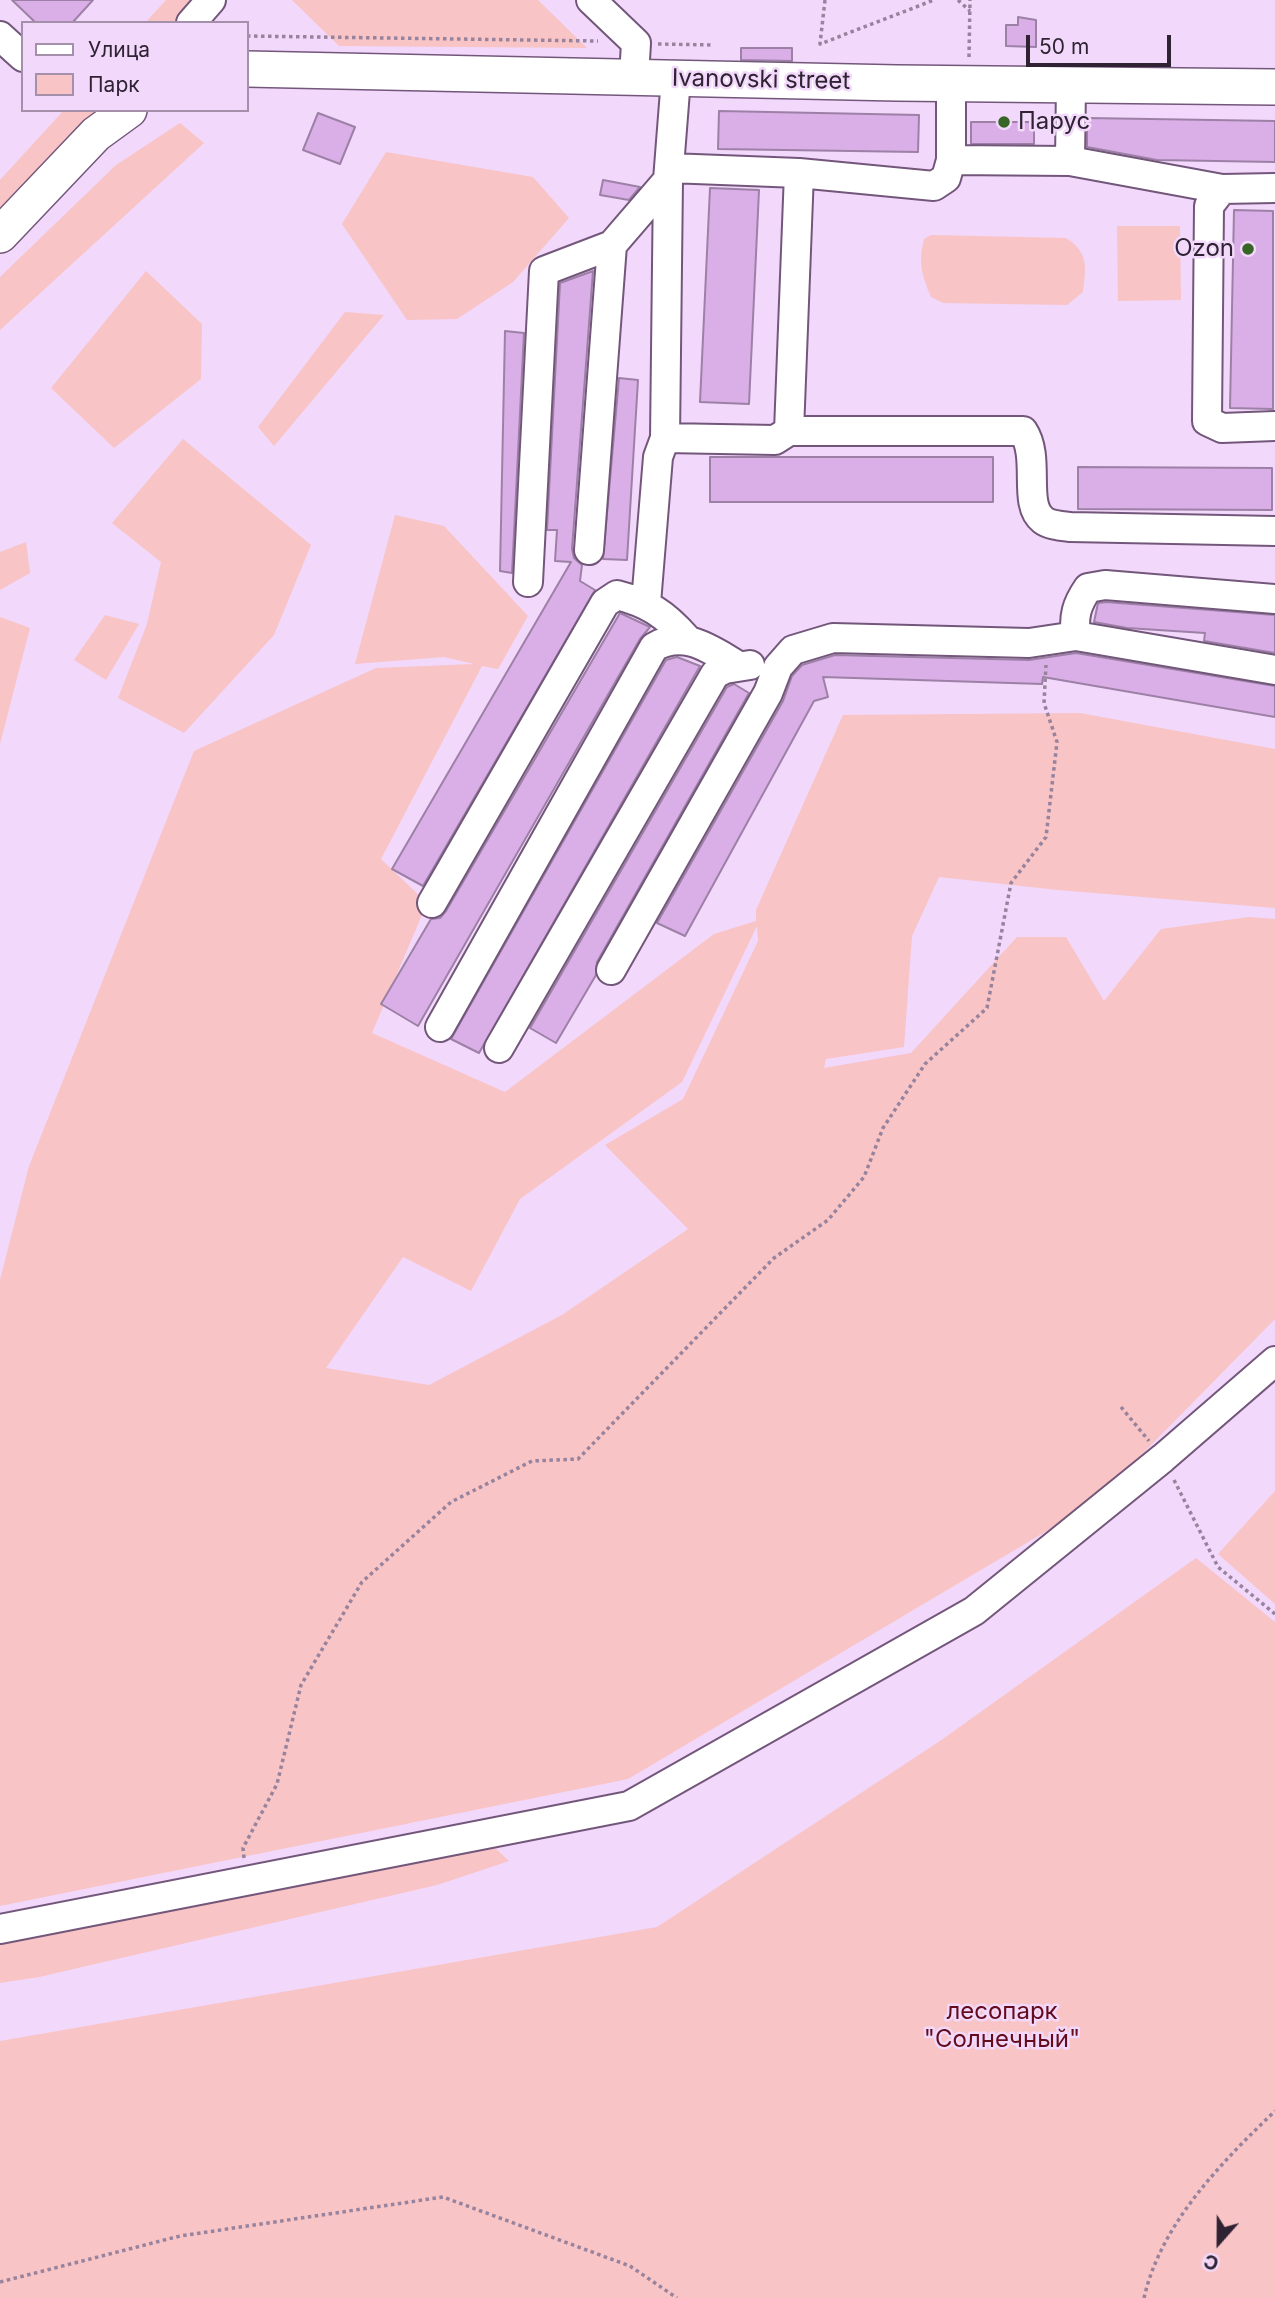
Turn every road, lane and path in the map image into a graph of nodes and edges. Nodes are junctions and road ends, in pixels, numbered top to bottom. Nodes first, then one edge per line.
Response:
1 (211, 0) edge
2 (591, 0) edge
3 (825, 0) edge
4 (934, 0) edge
5 (958, 0) edge
6 (970, 0) edge
7 (970, 11) junction
8 (193, 21) edge
9 (0, 36) edge
10 (248, 36) edge
11 (714, 45) dead end
12 (21, 55) edge
13 (635, 60) junction
14 (248, 69) edge
15 (676, 78) junction
16 (960, 84) junction
17 (1071, 84) junction
18 (1275, 87) edge
19 (126, 112) edge
20 (951, 160) junction
21 (1070, 161) junction
22 (799, 173) junction
23 (669, 174) junction
24 (1275, 188) edge
25 (1222, 189) junction
26 (0, 235) edge
27 (612, 245) junction
28 (1275, 426) edge
29 (789, 431) junction
30 (665, 438) junction
31 (1275, 531) edge
32 (589, 550) dead end
33 (528, 582) dead end
34 (1275, 599) edge
35 (646, 603) junction
36 (1076, 636) junction
37 (686, 638) junction
38 (1046, 655) dead end
39 (739, 666) junction
40 (778, 667) junction
41 (1275, 670) edge
42 (432, 903) dead end
43 (611, 970) dead end
44 (440, 1027) dead end
45 (499, 1048) dead end
46 (1275, 1361) edge
47 (1121, 1407) dead end
48 (1163, 1458) junction
49 (1275, 1614) edge
50 (246, 1881) junction
51 (0, 1928) edge
52 (1275, 2111) edge
53 (0, 2282) edge
54 (677, 2298) edge
55 (1144, 2298) edge

1 - 8 street
2 - 13 street
3 - 4 path
5 - 7 path
6 - 7 path
7 - 16 path
9 - 12 street
10 - 13 path
11 - 13 path
13 - 14 main road, Ivanovski street
13 - 15 main road, Ivanovski street
15 - 16 main road, Ivanovski street
15 - 23 street
16 - 17 main road, Ivanovski street
16 - 20 street
17 - 18 main road, Ivanovski street
17 - 21 street
19 - 26 main road
20 - 21 street
20 - 22 street
21 - 25 street
22 - 23 street
22 - 29 street
23 - 27 street
23 - 30 street
24 - 25 street
25 - 28 street
27 - 32 street
27 - 33 street
29 - 30 street
29 - 31 street
30 - 35 street
34 - 36 street
35 - 37 street
35 - 42 street
36 - 40 street
36 - 41 street
37 - 39 street
37 - 44 street
38 - 50 path
39 - 40 street
39 - 45 street
40 - 43 street
46 - 48 street
47 - 48 path
48 - 49 path
48 - 50 street
50 - 51 street
52 - 55 path
53 - 54 path

